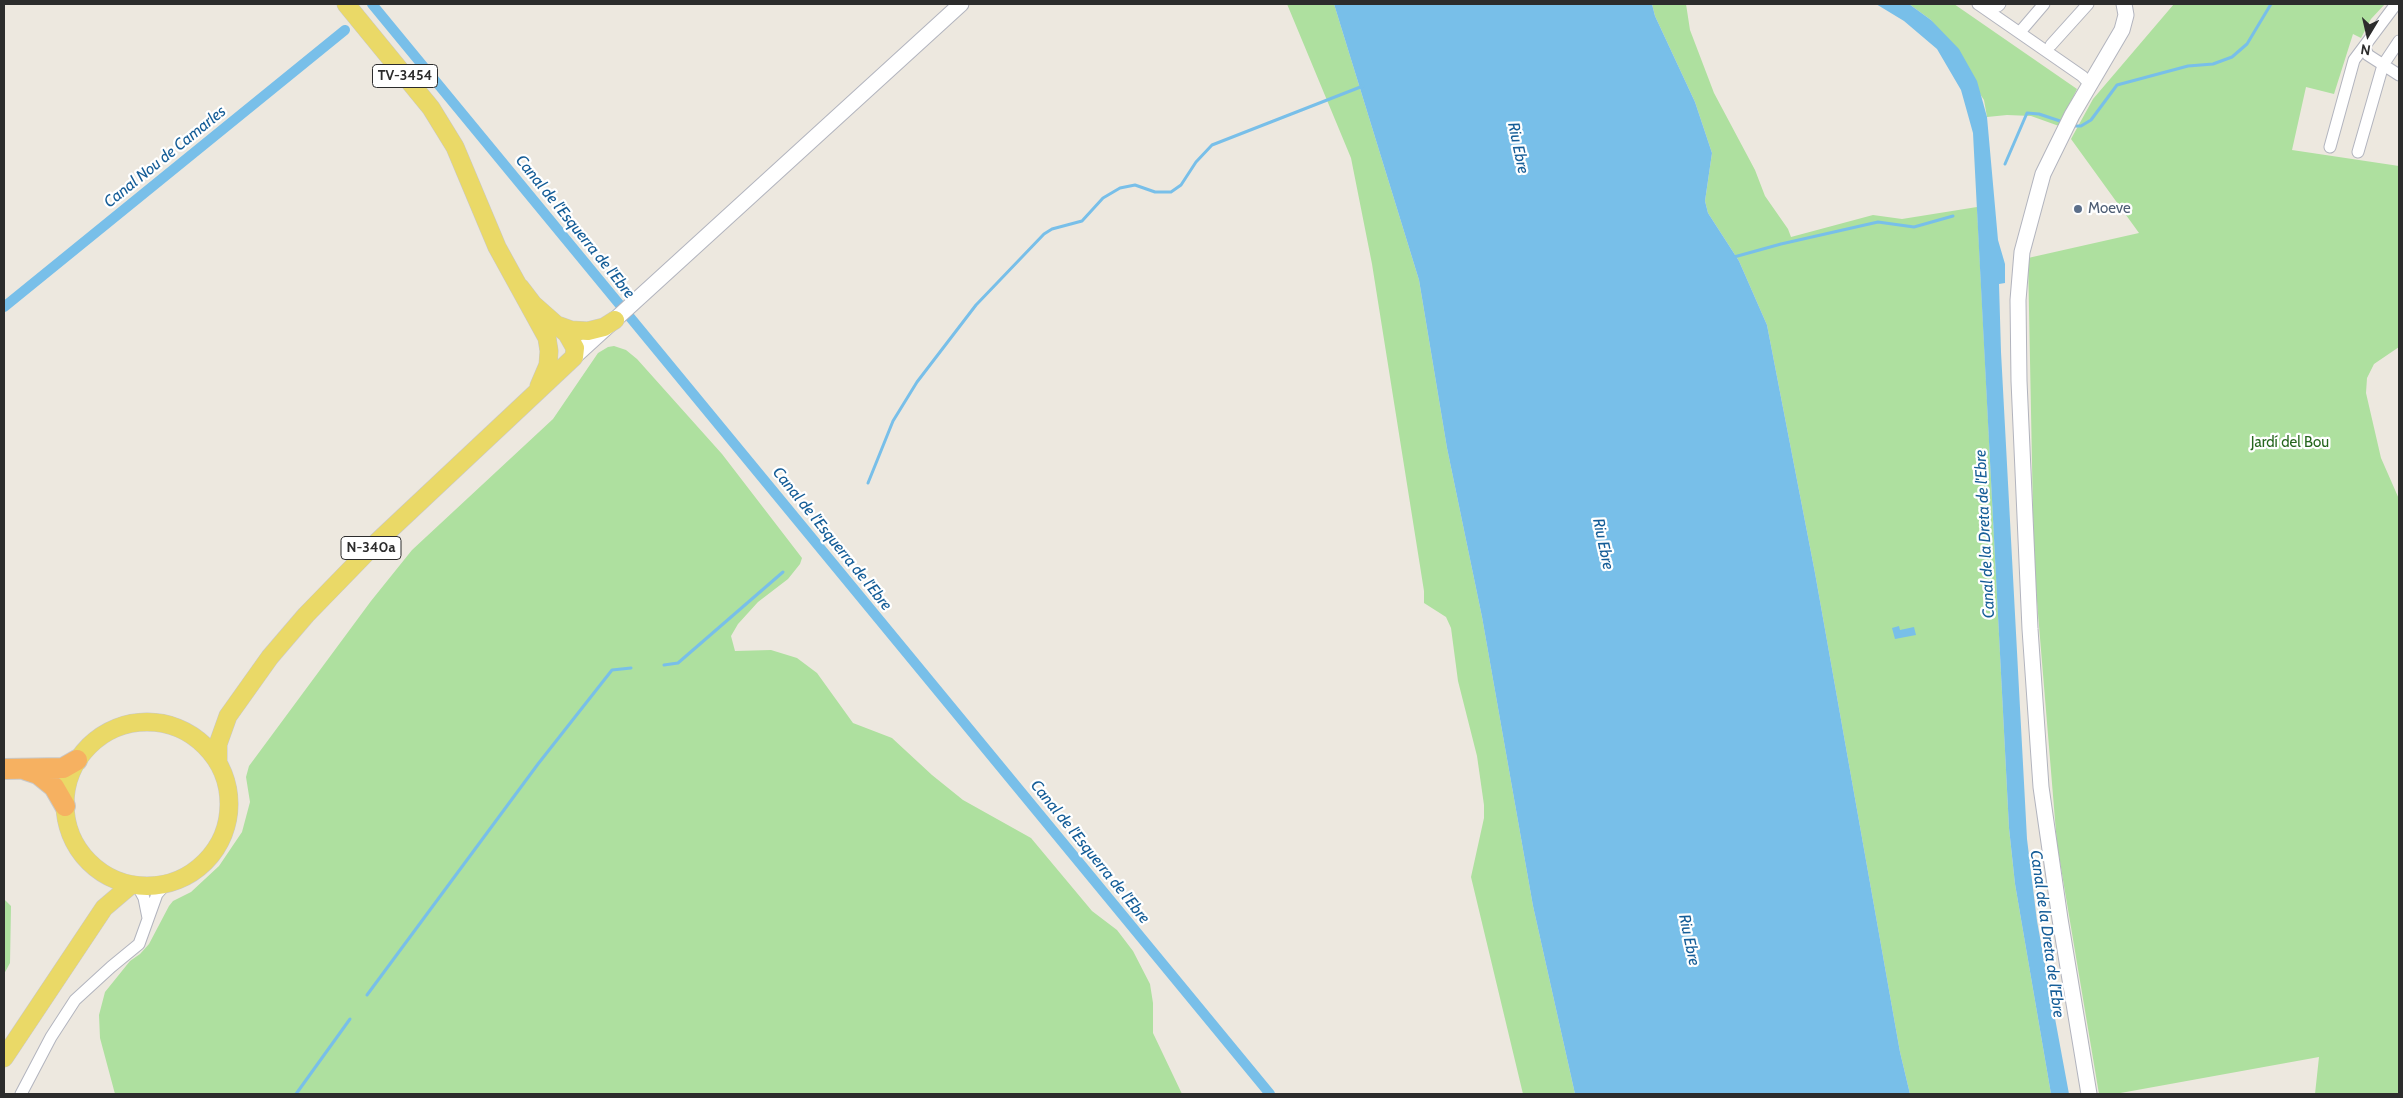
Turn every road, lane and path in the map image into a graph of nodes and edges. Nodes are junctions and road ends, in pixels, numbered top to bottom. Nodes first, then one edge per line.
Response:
1 (346, 4) edge
2 (961, 4) edge
3 (1978, 4) edge
4 (1994, 4) edge
5 (2000, 4) edge
6 (2044, 4) edge
7 (2088, 4) edge
8 (2124, 4) edge
9 (2395, 9) edge
10 (2020, 32) junction
11 (2399, 41) edge
12 (2051, 45) dead end
13 (2364, 46) junction
14 (2383, 65) junction
15 (2399, 75) edge
16 (2090, 84) junction
17 (2330, 147) dead end
18 (2358, 152) dead end
19 (617, 319) junction
20 (559, 337) junction
21 (573, 358) junction
22 (532, 397) junction
23 (228, 716) junction
24 (192, 736) junction
25 (77, 760) junction
26 (218, 762) junction
27 (11, 768) edge
28 (64, 806) junction
29 (98, 870) junction
30 (166, 884) junction
31 (134, 885) junction
32 (104, 908) junction
33 (148, 920) junction
34 (4, 1058) edge
35 (21, 1094) edge
36 (2089, 1094) edge

1 - 20 main road, TV-3454
2 - 19 street, N-340a
3 - 10 street
4 - 5 street
6 - 10 street
7 - 12 street
8 - 16 street
9 - 13 street
10 - 16 street
11 - 14 street
13 - 14 street
13 - 17 street
14 - 15 street
14 - 18 street
16 - 36 street
19 - 20 main road
19 - 21 street, N-340a
20 - 21 main road
20 - 22 main road
21 - 22 main road, N-340a
22 - 23 main road, N-340a
23 - 24 main road, N-340a
23 - 26 main road, N-340a
24 - 25 main road
24 - 26 main road
25 - 27 highway
25 - 28 main road
26 - 30 main road
27 - 28 highway
28 - 29 main road
29 - 31 main road
29 - 32 main road
30 - 31 main road
30 - 33 street
31 - 32 main road
31 - 33 street
32 - 34 main road
33 - 35 street

